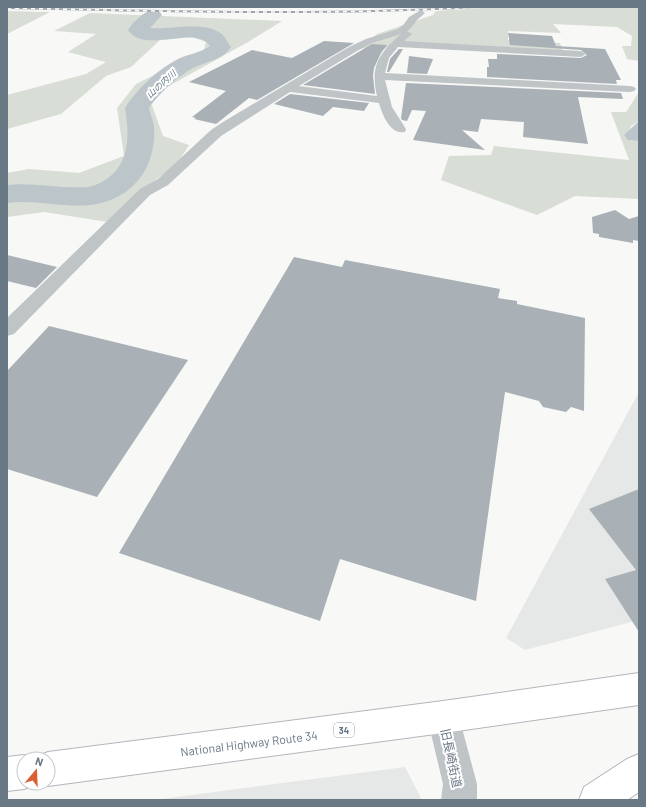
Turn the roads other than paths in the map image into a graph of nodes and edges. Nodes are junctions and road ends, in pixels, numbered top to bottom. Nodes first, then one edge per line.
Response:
1 (421, 13) dead end
2 (408, 26) junction
3 (396, 44) junction
4 (581, 54) dead end
5 (379, 76) junction
6 (564, 85) junction
7 (286, 88) junction
8 (630, 89) dead end
9 (384, 100) junction
10 (567, 101) dead end
11 (400, 129) dead end
12 (14, 314) edge
13 (7, 329) edge
14 (639, 689) edge
15 (443, 717) junction
16 (56, 768) edge
17 (639, 771) edge
18 (459, 800) edge
19 (597, 800) edge

1 - 2 street
2 - 3 street
2 - 7 street
3 - 4 street
3 - 5 street
5 - 6 street
5 - 9 street
6 - 8 street
6 - 10 street
7 - 9 street
7 - 12 street
9 - 11 street
12 - 13 street
14 - 15 highway, National Highway Route 34 / 34
15 - 16 highway, National Highway Route 34 / 34
15 - 18 street, 旧長崎街道
17 - 19 highway

